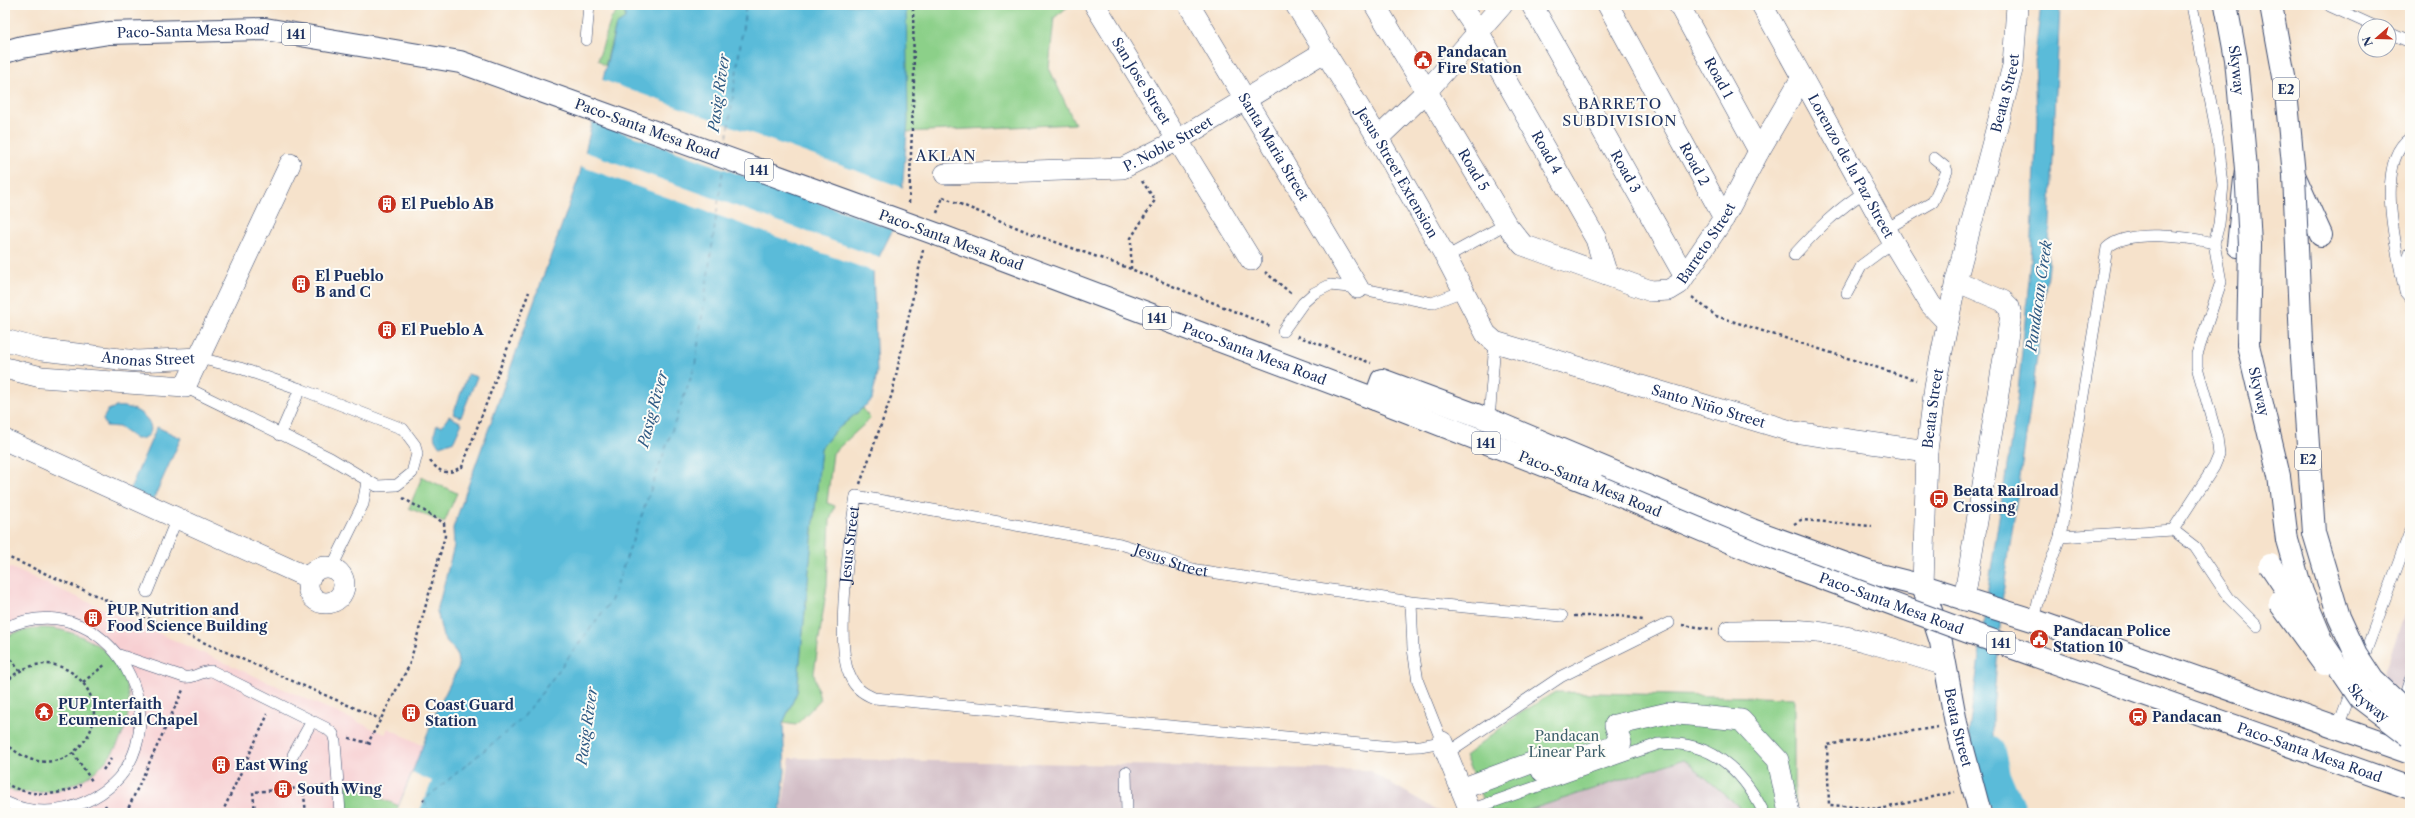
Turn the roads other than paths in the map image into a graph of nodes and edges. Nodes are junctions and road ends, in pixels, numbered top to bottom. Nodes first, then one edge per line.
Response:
1 (589, 5) edge
2 (1095, 5) edge
3 (1189, 5) edge
4 (1296, 5) edge
5 (1375, 5) edge
6 (1460, 5) edge
7 (1502, 5) edge
8 (1532, 5) edge
9 (1608, 5) edge
10 (1679, 5) edge
11 (1762, 5) edge
12 (2017, 5) edge
13 (2192, 5) edge
14 (2226, 5) edge
15 (2271, 5) edge
16 (2330, 6) dead end
17 (2357, 18) edge
18 (1479, 33) junction
19 (2397, 36) edge
20 (586, 40) dead end
21 (2410, 42) edge
22 (5, 52) edge
23 (1324, 52) junction
24 (1801, 79) junction
25 (1426, 92) junction
26 (1246, 100) junction
27 (1378, 138) junction
28 (2410, 138) edge
29 (1178, 140) junction
30 (1759, 151) junction
31 (1934, 158) dead end
32 (290, 164) dead end
33 (2246, 169) junction
34 (945, 174) road end
35 (2294, 174) junction
36 (1865, 192) junction
37 (1724, 218) junction
38 (1506, 224) junction
39 (2321, 235) dead end
40 (1889, 236) junction
41 (2214, 243) junction
42 (1523, 246) joint
43 (2238, 246) dead end
44 (2410, 253) edge
45 (1794, 255) dead end
46 (1446, 257) junction
47 (1251, 260) road end
48 (2401, 274) junction
49 (1607, 275) junction
50 (1682, 279) junction
51 (1956, 281) junction
52 (1358, 288) junction
53 (1463, 291) junction
54 (1847, 293) dead end
55 (2410, 298) edge
56 (1947, 322) junction
57 (1283, 331) dead end
58 (5, 340) edge
59 (1495, 342) junction
60 (199, 358) junction
61 (5, 368) edge
62 (185, 387) junction
63 (300, 389) junction
64 (1378, 389) junction
65 (1490, 407) dead end
66 (280, 435) junction
67 (5, 440) edge
68 (1927, 451) junction
69 (367, 482) junction
70 (177, 518) junction
71 (2173, 530) junction
72 (2410, 532) edge
73 (2060, 537) junction
74 (332, 567) junction
75 (309, 578) junction
76 (1923, 586) junction
77 (147, 592) dead end
78 (1964, 600) junction
79 (1411, 602) junction
80 (1562, 616) road end
81 (2034, 621) junction
82 (1669, 623) road end
83 (2257, 626) dead end
84 (5, 628) edge
85 (1730, 631) road end
86 (119, 655) junction
87 (1945, 665) junction
88 (2410, 680) edge
89 (2360, 698) junction
90 (2410, 715) edge
91 (312, 721) junction
92 (2410, 723) edge
93 (2338, 727) junction
94 (2410, 736) edge
95 (2385, 743) junction
96 (1444, 747) junction
97 (2410, 752) edge
98 (293, 755) dead end
99 (1126, 772) dead end
100 (2410, 788) edge
101 (1461, 789) junction
102 (5, 802) edge
103 (1470, 811) edge
104 (340, 813) edge
105 (1127, 813) edge
106 (1764, 813) edge
107 (1790, 813) edge
108 (1980, 813) edge

1 - 20 lane
2 - 29 street, San Jose Street
3 - 26 street, Santa Maria Street
4 - 23 street, Jesus Street Extension
5 - 25 street
6 - 18 street
7 - 18 street
8 - 50 street, Road 3
9 - 37 street, Road 2
10 - 30 street, Road 1
11 - 24 street, Lorenzo de la Paz Street
12 - 51 street, Beata Street
13 - 41 lane
14 - 33 main road, Skyway / E2
15 - 35 main road, Skyway / E2
16 - 17 lane
18 - 25 street
18 - 49 street, Road 4
19 - 21 lane
22 - 64 main road, Paco-Santa Mesa Road / 141, bridge
23 - 26 street, P. Noble Street
23 - 27 street, Jesus Street Extension
24 - 30 street, Barreto Street
24 - 36 street, Lorenzo de la Paz Street
25 - 27 street
25 - 38 street, Road 5
26 - 29 street, P. Noble Street
26 - 52 street, Santa Maria Street
27 - 46 street, Jesus Street Extension
28 - 48 lane
29 - 34 street, P. Noble Street
29 - 47 street, San Jose Street
30 - 37 street, Barreto Street
31 - 40 lane
32 - 60 street
33 - 43 main road, bridge
33 - 89 main road, Skyway / E2, bridge
35 - 39 main road
35 - 90 main road, Skyway / E2, bridge
36 - 40 street, Lorenzo de la Paz Street
36 - 45 lane
37 - 50 street, Barreto Street
38 - 42 street, Road 5
38 - 46 lane
40 - 54 lane
40 - 56 street, Lorenzo de la Paz Street
41 - 71 lane
41 - 73 lane
42 - 49 street, Barreto Street
44 - 48 lane
46 - 53 street, Jesus Street Extension
48 - 55 lane
49 - 50 street, Barreto Street
51 - 56 street, Beata Street
51 - 78 street
52 - 53 lane
52 - 57 lane
53 - 59 street, Jesus Street Extension
56 - 68 street, Beata Street
58 - 60 street, Anonas Street
59 - 65 lane
59 - 68 street, Santo Niño Street
60 - 62 street, Anonas Street
60 - 63 lane
61 - 62 street, Anonas Street
62 - 66 lane
63 - 66 lane
63 - 69 lane
64 - 76 main road, Paco-Santa Mesa Road / 141
64 - 100 main road, Paco-Santa Mesa Road / 141, bridge
66 - 69 lane
67 - 70 street
68 - 76 street, Beata Street
69 - 74 lane
70 - 75 street
70 - 77 lane
71 - 73 lane
71 - 83 lane
72 - 93 lane
73 - 81 lane
74 - 75 street
74 - 75 street
76 - 78 main road, Paco-Santa Mesa Road / 141
76 - 87 main road, Beata Street
78 - 81 main road, Paco-Santa Mesa Road / 141
79 - 80 lane, Jesus Street
79 - 96 lane
79 - 96 lane, Jesus Street
81 - 93 main road, Paco-Santa Mesa Road / 141
82 - 96 lane
84 - 86 lane
85 - 87 street
86 - 91 lane
86 - 102 lane
87 - 108 main road, Beata Street
88 - 95 lane
89 - 92 main road, bridge
89 - 94 main road, Skyway / E2, bridge
91 - 98 lane
91 - 104 lane
93 - 95 main road, Paco-Santa Mesa Road / 141
95 - 97 main road, Paco-Santa Mesa Road / 141
96 - 101 street
99 - 105 lane
101 - 103 street
101 - 107 street
103 - 106 lane

